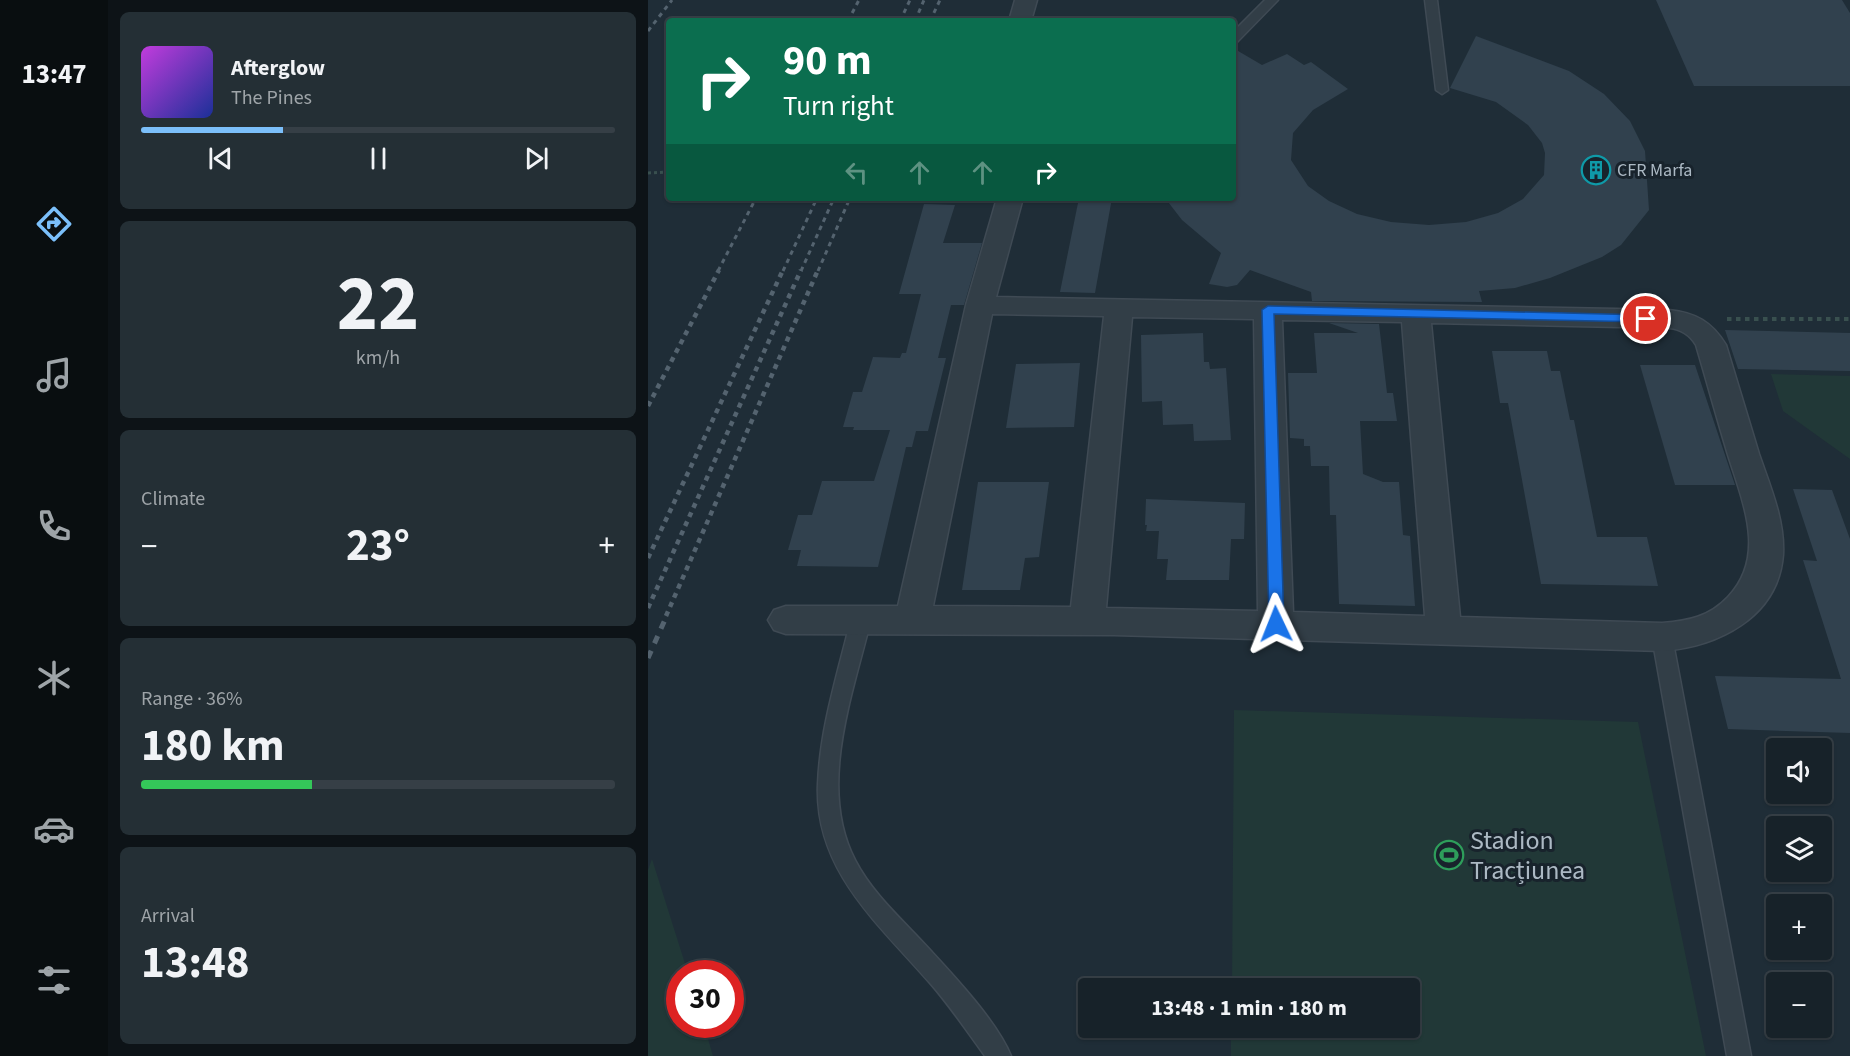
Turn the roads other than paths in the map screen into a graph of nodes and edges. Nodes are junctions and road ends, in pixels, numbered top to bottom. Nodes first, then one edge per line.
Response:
1 (1026, 0) edge
2 (1272, 0) edge
3 (1431, 0) edge
4 (1021, 18) edge
5 (1236, 36) edge
6 (1442, 90) dead end
7 (1009, 201) edge
8 (980, 305) junction
9 (1119, 307) junction
10 (1268, 310) junction
11 (1416, 315) junction
12 (861, 619) junction
13 (913, 619) junction
14 (786, 620) dead end
15 (1087, 621) junction
16 (1276, 624) junction
17 (1444, 630) junction
18 (1662, 637) junction
19 (999, 1056) edge
20 (1739, 1056) edge

1 - 4 street
2 - 5 lane
3 - 6 lane
7 - 8 street
8 - 9 street
8 - 13 street
9 - 10 street
9 - 15 street
10 - 11 street
10 - 16 street
11 - 17 street
11 - 18 street
12 - 13 street
12 - 14 street
12 - 19 lane
13 - 15 street
15 - 16 street
16 - 17 street
17 - 18 street
18 - 20 lane

